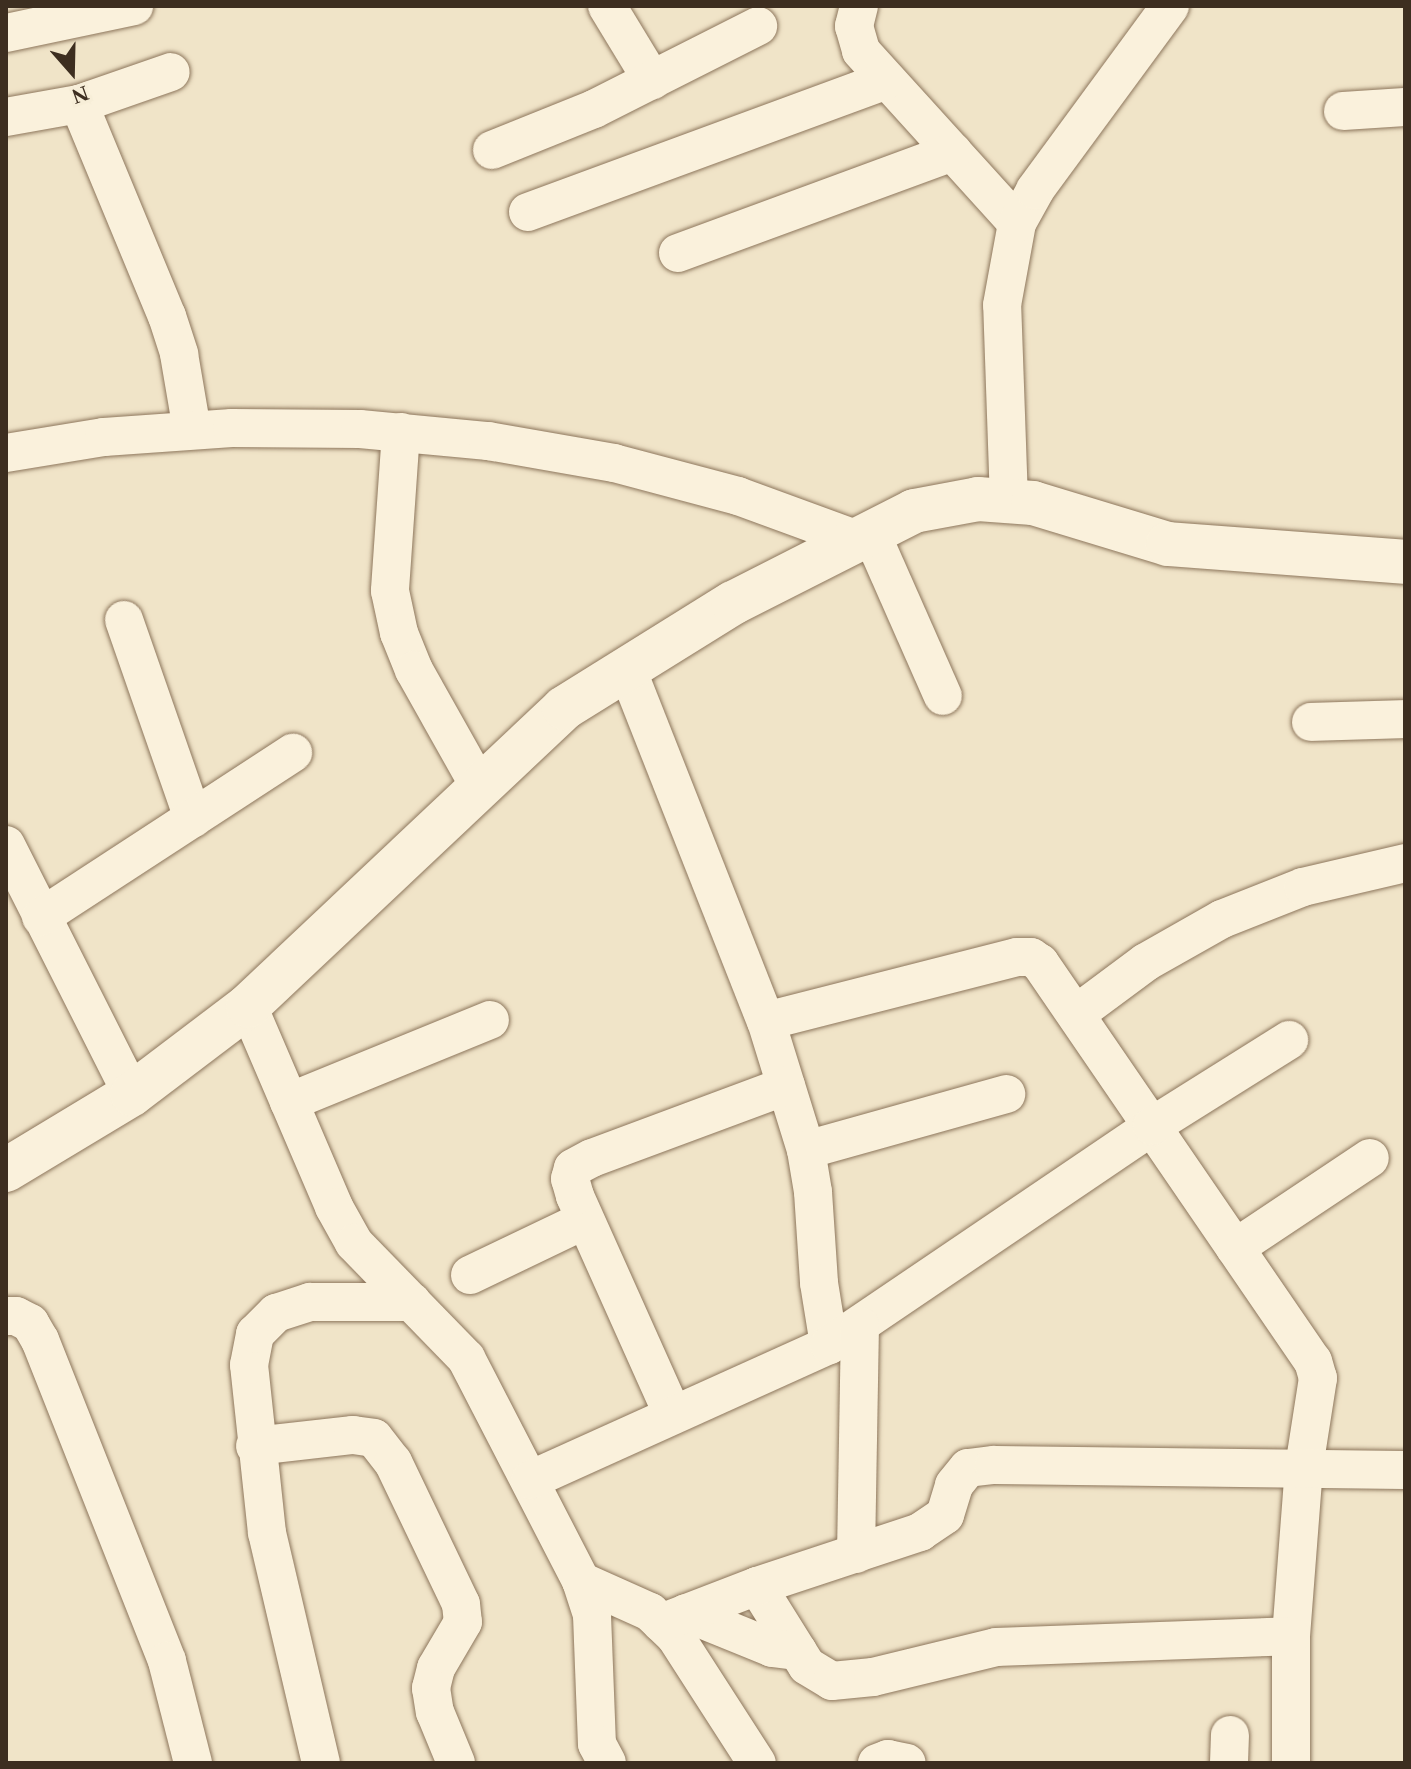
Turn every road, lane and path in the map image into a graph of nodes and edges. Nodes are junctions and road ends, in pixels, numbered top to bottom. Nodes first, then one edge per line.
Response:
1 (134, 6) edge
2 (607, 6) edge
3 (859, 6) edge
4 (1170, 6) edge
5 (758, 26) dead end
6 (6, 33) edge
7 (171, 72) dead end
8 (652, 80) junction
9 (887, 80) junction
10 (79, 104) junction
11 (1405, 107) edge
12 (1343, 111) dead end
13 (6, 117) edge
14 (492, 150) dead end
15 (953, 152) junction
16 (528, 212) dead end
17 (1017, 223) junction
18 (678, 253) dead end
19 (192, 430) junction
20 (401, 432) junction
21 (6, 453) edge
22 (1009, 501) junction
23 (864, 537) junction
24 (1405, 562) edge
25 (124, 620) dead end
26 (627, 669) junction
27 (943, 696) dead end
28 (1405, 719) edge
29 (1311, 722) dead end
30 (293, 753) dead end
31 (479, 786) junction
32 (193, 818) junction
33 (6, 845) edge
34 (1405, 863) edge
35 (26, 908) edge
36 (248, 1006) junction
37 (1076, 1014) junction
38 (490, 1020) dead end
39 (766, 1021) junction
40 (1289, 1040) dead end
41 (786, 1086) junction
42 (132, 1094) junction
43 (1006, 1094) dead end
44 (289, 1102) junction
45 (1152, 1126) junction
46 (806, 1150) junction
47 (1370, 1158) dead end
48 (6, 1170) edge
49 (585, 1220) junction
50 (1235, 1248) junction
51 (470, 1275) dead end
52 (412, 1302) junction
53 (6, 1316) edge
54 (844, 1336) junction
55 (672, 1413) junction
56 (255, 1446) junction
57 (1304, 1467) junction
58 (1405, 1470) edge
59 (530, 1480) junction
60 (856, 1554) junction
61 (757, 1586) junction
62 (586, 1598) junction
63 (665, 1616) junction
64 (1291, 1636) junction
65 (798, 1651) junction
66 (193, 1763) edge
67 (321, 1763) edge
68 (456, 1763) edge
69 (607, 1763) edge
70 (757, 1763) edge
71 (877, 1763) edge
72 (907, 1763) edge
73 (1291, 1763) edge

1 - 6 street
2 - 8 street
3 - 9 street
4 - 17 street
5 - 8 street
7 - 10 street
8 - 14 street
9 - 15 street
9 - 16 street
10 - 13 street
10 - 19 street
11 - 12 street
15 - 17 street
15 - 18 street
17 - 22 street
19 - 20 street
19 - 21 street
20 - 23 street
20 - 31 street
22 - 23 street
22 - 24 street
23 - 26 street
23 - 27 street
25 - 32 street
26 - 31 street
26 - 39 street
28 - 29 street
30 - 32 street
31 - 36 street
32 - 35 street
33 - 35 street
34 - 37 street
35 - 42 street
36 - 42 street
36 - 44 street
37 - 39 street
37 - 45 street
38 - 44 street
39 - 41 street
40 - 45 street
41 - 46 street
41 - 49 street
42 - 48 street
43 - 46 street
44 - 52 street
45 - 50 street
45 - 54 street
46 - 54 street
47 - 50 street
49 - 51 street
49 - 55 street
50 - 57 street
52 - 56 street
52 - 59 street
53 - 66 street
54 - 55 street
54 - 60 street
55 - 59 street
56 - 67 street
56 - 68 street
57 - 58 street
57 - 60 street
57 - 64 street
59 - 62 street
60 - 61 street
61 - 63 street
61 - 65 street
62 - 63 street
62 - 69 street
63 - 65 street
63 - 70 street
64 - 65 street
64 - 73 street
71 - 72 street

